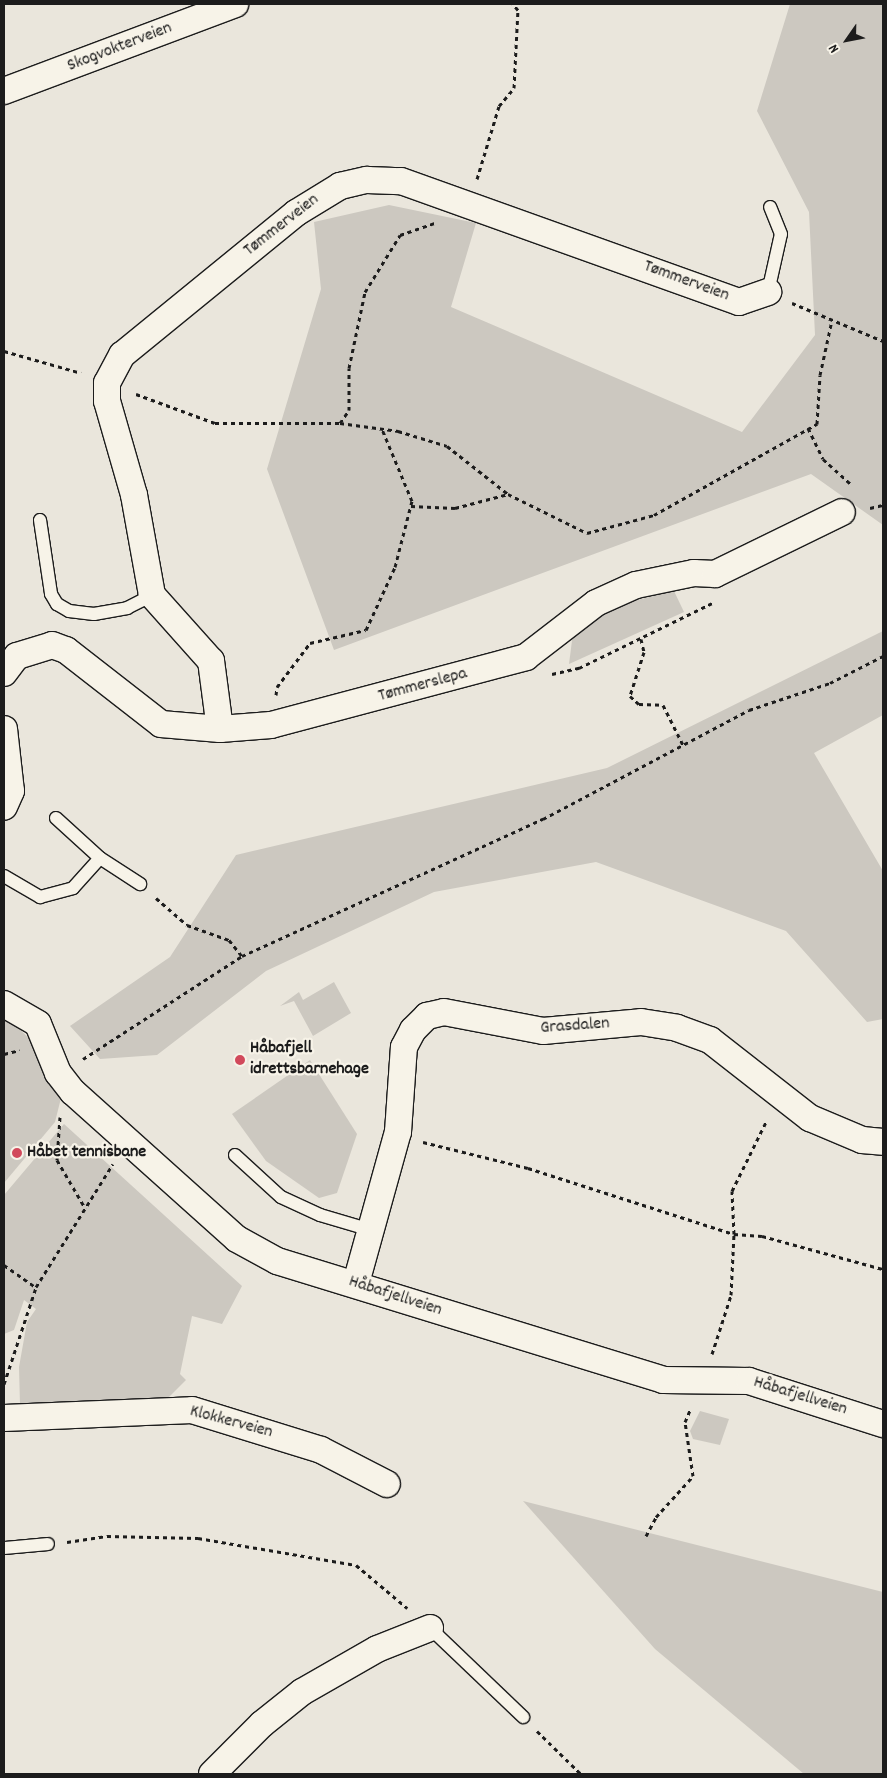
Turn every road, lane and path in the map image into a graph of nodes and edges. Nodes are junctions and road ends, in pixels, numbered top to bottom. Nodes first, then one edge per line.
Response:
1 (235, 4) edge
2 (513, 4) edge
3 (4, 91) edge
4 (470, 203) junction
5 (770, 207) dead end
6 (768, 292) junction
7 (832, 320) junction
8 (883, 341) edge
9 (4, 351) edge
10 (107, 383) junction
11 (340, 423) junction
12 (808, 428) junction
13 (381, 429) junction
14 (508, 494) junction
15 (849, 502) joint
16 (411, 506) junction
17 (40, 520) dead end
18 (152, 594) junction
19 (641, 639) dead end
20 (883, 656) edge
21 (4, 673) edge
22 (272, 726) junction
23 (4, 729) edge
24 (220, 729) junction
25 (684, 747) junction
26 (4, 807) edge
27 (56, 818) dead end
28 (100, 858) junction
29 (4, 876) edge
30 (140, 884) joint
31 (242, 956) junction
32 (4, 1004) edge
33 (66, 1082) junction
34 (780, 1095) junction
35 (398, 1132) junction
36 (127, 1141) junction
37 (883, 1142) edge
38 (235, 1155) dead end
39 (85, 1208) junction
40 (371, 1230) junction
41 (734, 1234) junction
42 (4, 1264) edge
43 (883, 1269) edge
44 (356, 1283) junction
45 (36, 1288) junction
46 (703, 1381) junction
47 (4, 1384) edge
48 (4, 1418) edge
49 (883, 1424) edge
50 (387, 1484) dead end
51 (646, 1536) dead end
52 (48, 1544) joint
53 (4, 1548) edge
54 (430, 1628) junction
55 (523, 1717) joint
56 (212, 1774) edge
57 (582, 1774) edge

1 - 3 street, Skogvokterveien
2 - 4 path
4 - 6 street, Tømmerveien
4 - 10 street, Tømmerveien
4 - 11 path
5 - 6 lane
6 - 7 path
7 - 8 path
7 - 12 path
9 - 10 path
10 - 11 path
10 - 18 street
11 - 13 path
12 - 14 path
12 - 15 path
13 - 14 path
13 - 16 path
14 - 16 path
15 - 22 street, Tømmerslepa
16 - 22 path
17 - 18 lane
18 - 24 street
19 - 25 path
20 - 25 path
21 - 24 street, Tømmerslepa
22 - 24 street, Tømmerslepa
23 - 26 street
25 - 31 path
27 - 28 lane
28 - 29 lane
28 - 30 lane
30 - 31 path
31 - 33 path
32 - 33 street, Håbafjellveien
33 - 36 street, Håbafjellveien
33 - 39 path
34 - 35 street, Grasdalen
34 - 37 street, Grasdalen
34 - 41 path
35 - 40 street, Grasdalen
35 - 41 path
36 - 39 path
36 - 44 street, Håbafjellveien
38 - 40 lane
39 - 45 path
40 - 44 street, Grasdalen
41 - 43 path
41 - 46 path
42 - 45 path
44 - 46 street, Håbafjellveien
45 - 47 path
46 - 49 street, Håbafjellveien
46 - 51 path
48 - 50 street, Klokkerveien
52 - 53 lane
52 - 54 path
54 - 55 lane
54 - 56 street
55 - 57 path

